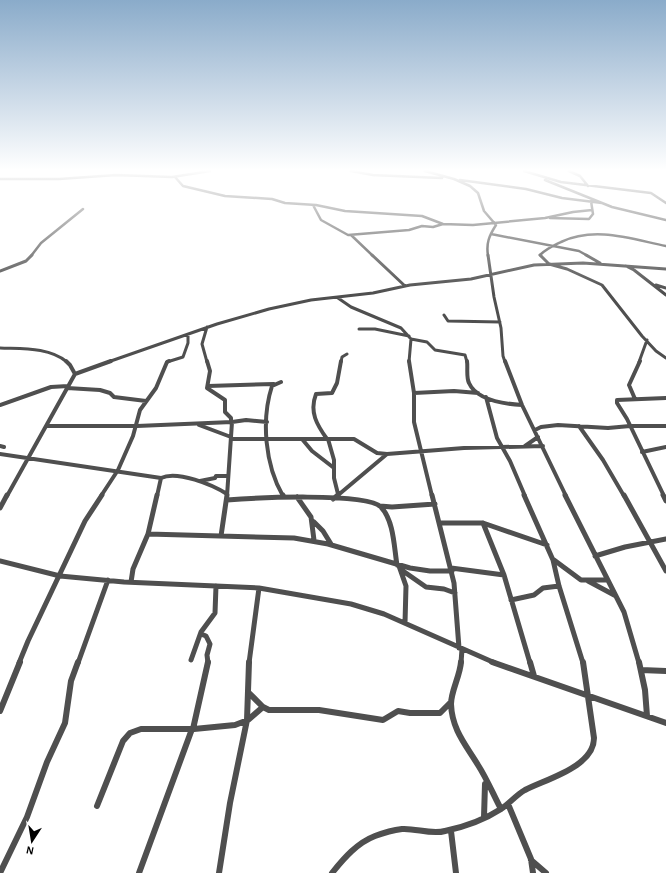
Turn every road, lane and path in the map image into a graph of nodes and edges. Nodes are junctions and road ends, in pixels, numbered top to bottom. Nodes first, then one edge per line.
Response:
1 (80, 212) edge
2 (318, 212) edge
3 (356, 212) edge
4 (485, 212) edge
5 (575, 212) edge
6 (592, 212) edge
7 (635, 212) edge
8 (545, 218) junction
9 (666, 220) edge
10 (495, 223) junction
11 (443, 224) junction
12 (490, 234) junction
13 (351, 235) junction
14 (666, 246) edge
15 (552, 247) junction
16 (601, 263) junction
17 (549, 264) junction
18 (624, 265) junction
19 (666, 268) edge
20 (0, 271) edge
21 (492, 274) junction
22 (650, 283) junction
23 (405, 286) junction
24 (666, 288) edge
25 (666, 295) edge
26 (337, 297) junction
27 (444, 315) dead end
28 (500, 322) junction
29 (206, 327) junction
30 (359, 329) dead end
31 (188, 334) junction
32 (410, 338) junction
33 (647, 340) junction
34 (0, 348) edge
35 (347, 354) dead end
36 (666, 358) edge
37 (75, 374) junction
38 (281, 382) dead end
39 (274, 384) junction
40 (208, 386) junction
41 (67, 387) junction
42 (414, 393) junction
43 (480, 393) junction
44 (486, 397) junction
45 (666, 398) edge
46 (635, 399) junction
47 (146, 401) junction
48 (0, 405) edge
49 (522, 405) junction
50 (232, 422) junction
51 (267, 422) junction
52 (197, 424) junction
53 (47, 426) junction
54 (136, 426) junction
55 (579, 426) junction
56 (630, 426) junction
57 (666, 426) edge
58 (535, 430) junction
59 (538, 437) junction
60 (231, 438) junction
61 (266, 439) junction
62 (327, 439) junction
63 (302, 440) junction
64 (524, 446) junction
65 (543, 446) junction
66 (501, 447) junction
67 (666, 447) edge
68 (421, 452) junction
69 (642, 452) junction
70 (0, 454) edge
71 (387, 454) junction
72 (28, 459) junction
73 (334, 468) junction
74 (118, 470) junction
75 (228, 476) junction
76 (161, 478) junction
77 (200, 481) junction
78 (227, 494) junction
79 (338, 494) junction
80 (284, 497) junction
81 (297, 498) junction
82 (333, 499) junction
83 (228, 500) junction
84 (666, 501) edge
85 (435, 504) junction
86 (380, 506) junction
87 (0, 508) edge
88 (313, 521) junction
89 (483, 523) junction
90 (440, 524) junction
91 (148, 534) junction
92 (221, 536) junction
93 (666, 539) edge
94 (314, 540) junction
95 (650, 542) junction
96 (331, 544) junction
97 (547, 545) junction
98 (595, 556) junction
99 (553, 560) junction
100 (0, 562) edge
101 (398, 565) junction
102 (451, 569) junction
103 (403, 571) junction
104 (666, 571) edge
105 (504, 575) junction
106 (60, 576) junction
107 (108, 580) junction
108 (607, 580) junction
109 (588, 581) junction
110 (131, 582) junction
111 (216, 586) junction
112 (559, 586) junction
113 (259, 588) junction
114 (455, 593) junction
115 (617, 597) junction
116 (511, 600) junction
117 (406, 623) junction
118 (200, 634) junction
119 (461, 649) junction
120 (191, 660) dead end
121 (641, 670) junction
122 (666, 671) edge
123 (534, 676) junction
124 (249, 693) junction
125 (587, 695) junction
126 (451, 702) junction
127 (263, 707) junction
128 (0, 711) edge
129 (647, 716) junction
130 (247, 720) junction
131 (666, 724) edge
132 (192, 729) junction
133 (485, 782) junction
134 (508, 804) junction
135 (97, 806) dead end
136 (500, 809) junction
137 (484, 817) junction
138 (451, 831) junction
139 (531, 859) junction
140 (0, 873) edge
141 (139, 873) edge
142 (218, 873) edge
143 (332, 873) edge
144 (456, 873) edge
145 (533, 873) edge
146 (546, 873) edge

1 - 20 street
2 - 13 street
3 - 11 street
4 - 10 street
5 - 8 street
6 - 8 street
7 - 9 street
8 - 10 street
10 - 11 street
10 - 12 street
11 - 13 street
12 - 15 street
12 - 21 street
13 - 23 street
14 - 15 street
15 - 16 street
15 - 17 street
16 - 17 street
16 - 18 street
17 - 21 street
17 - 33 street
18 - 19 street
18 - 22 street
21 - 23 street
21 - 28 street
22 - 24 street
22 - 25 street
23 - 26 street
26 - 29 street
26 - 32 street
27 - 28 street
28 - 49 street
29 - 31 street
29 - 40 street
30 - 32 street
31 - 37 street
31 - 47 street
32 - 42 street
32 - 43 street
33 - 36 street
33 - 46 street
34 - 37 street
35 - 62 street
37 - 41 street
38 - 39 street
39 - 40 street
39 - 51 street
40 - 50 street
41 - 47 street
41 - 48 street
41 - 53 street
42 - 43 street
42 - 68 street
43 - 44 street
44 - 49 street
44 - 66 street
45 - 46 street
46 - 56 street
47 - 54 street
49 - 58 street
50 - 51 street
50 - 52 street
50 - 60 street
51 - 61 street
52 - 54 street
52 - 60 street
53 - 54 street
53 - 72 street
54 - 74 street
55 - 56 street
55 - 58 street
55 - 95 street
56 - 57 street
56 - 69 street
58 - 59 street
59 - 64 street
59 - 65 street
60 - 61 street
60 - 75 street
61 - 63 street
61 - 80 street
62 - 63 street
62 - 71 street
62 - 73 street
63 - 73 street
64 - 65 street
64 - 66 street
65 - 98 street
66 - 68 street
66 - 97 street
67 - 69 street
68 - 71 street
68 - 85 street
69 - 84 street
70 - 72 street
71 - 79 street
72 - 74 street
72 - 87 street
73 - 79 street
74 - 76 street
74 - 106 street
75 - 77 street
75 - 78 street
76 - 77 street
76 - 91 street
77 - 78 street
78 - 83 street
79 - 82 street
80 - 81 street
80 - 83 street
81 - 82 street
81 - 88 street
82 - 86 street
83 - 92 street
85 - 86 street
85 - 90 street
86 - 101 street
88 - 94 street
88 - 96 street
89 - 90 street
89 - 97 street
89 - 105 street
90 - 102 street
91 - 92 street
91 - 110 street
92 - 94 street
93 - 95 street
94 - 96 street
95 - 98 street
95 - 104 street
96 - 101 street
97 - 99 street
98 - 108 street
99 - 109 street
99 - 112 street
100 - 106 street
101 - 102 street
101 - 103 street
102 - 105 street
102 - 114 street
103 - 114 street
103 - 117 street
105 - 116 street
106 - 107 street
106 - 128 street
107 - 110 street
107 - 140 street
108 - 109 street
108 - 115 street
109 - 115 street
110 - 111 street
111 - 113 street
111 - 118 street
112 - 116 street
112 - 125 street
113 - 117 street
113 - 124 street
114 - 119 street
115 - 121 street
116 - 123 street
117 - 119 street
118 - 120 street
118 - 132 street
119 - 123 street
119 - 126 street
121 - 122 street
121 - 129 street
123 - 125 street
124 - 127 street
124 - 130 street
125 - 129 street
125 - 134 street
126 - 127 street
126 - 133 street
127 - 130 street
129 - 131 street
130 - 132 street
130 - 142 street
132 - 135 street
132 - 141 street
133 - 136 street
133 - 137 street
134 - 136 street
134 - 139 street
136 - 137 street
137 - 138 street
138 - 143 street
138 - 144 street
139 - 145 street
139 - 146 street

